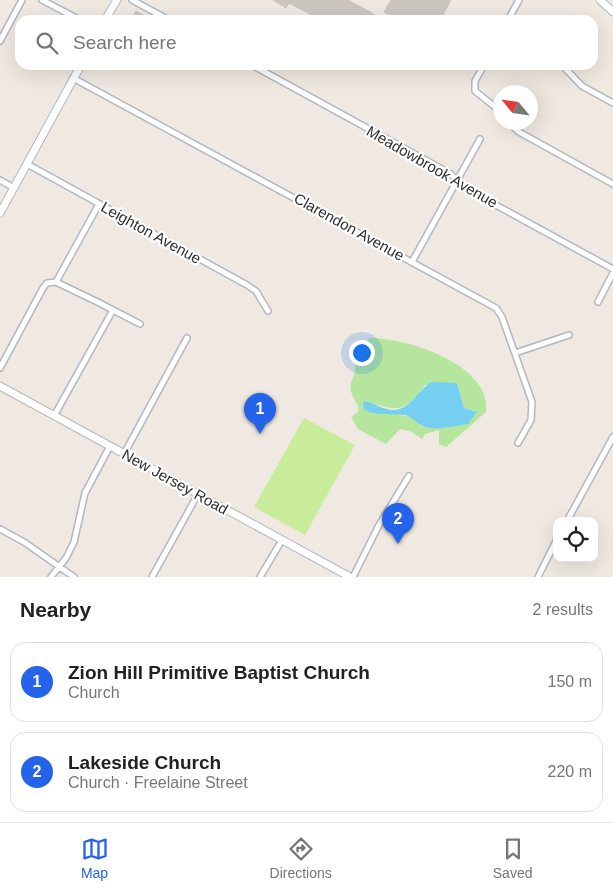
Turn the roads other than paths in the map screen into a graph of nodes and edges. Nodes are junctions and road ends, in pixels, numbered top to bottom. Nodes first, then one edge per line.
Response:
1 (22, 0) edge
2 (42, 0) edge
3 (117, 0) edge
4 (132, 0) edge
5 (519, 0) edge
6 (600, 0) edge
7 (613, 12) edge
8 (70, 15) edge
9 (109, 15) edge
10 (160, 15) edge
11 (511, 15) edge
12 (0, 41) edge
13 (78, 70) edge
14 (261, 70) edge
15 (481, 70) edge
16 (567, 70) edge
17 (73, 78) junction
18 (613, 104) edge
19 (493, 105) edge
20 (517, 130) edge
21 (480, 139) dead end
22 (27, 164) junction
23 (0, 180) edge
24 (457, 180) junction
25 (613, 184) edge
26 (14, 188) junction
27 (100, 204) junction
28 (0, 213) edge
29 (412, 262) junction
30 (613, 269) edge
31 (613, 273) edge
32 (56, 282) junction
33 (598, 302) dead end
34 (113, 310) junction
35 (268, 311) dead end
36 (140, 324) dead end
37 (569, 335) dead end
38 (187, 338) dead end
39 (515, 353) junction
40 (0, 368) edge
41 (0, 386) edge
42 (54, 416) junction
43 (613, 437) edge
44 (518, 443) dead end
45 (110, 446) junction
46 (124, 454) junction
47 (409, 476) dead end
48 (198, 494) junction
49 (569, 517) edge
50 (0, 529) edge
51 (282, 540) junction
52 (553, 548) edge
53 (59, 568) junction
54 (51, 577) edge
55 (74, 577) edge
56 (152, 577) edge
57 (260, 577) edge
58 (350, 577) edge
59 (353, 577) edge
60 (538, 577) edge

1 - 12 street
2 - 8 street
3 - 9 street
4 - 10 street
5 - 11 street
6 - 7 street
13 - 17 street
14 - 24 street, Meadowbrook Avenue
15 - 19 street
16 - 18 street
17 - 22 street
17 - 29 street, Clarendon Avenue
20 - 25 street
21 - 24 street
22 - 26 street
22 - 27 street, Leighton Avenue
23 - 26 street
24 - 29 street
24 - 30 street, Meadowbrook Avenue
26 - 28 street
27 - 32 street
27 - 35 street, Leighton Avenue
29 - 39 street, Clarendon Avenue
31 - 33 street
32 - 34 street
32 - 40 street
34 - 36 street
34 - 42 street
37 - 39 street
38 - 46 street
39 - 44 street, Clarendon Avenue
41 - 42 street, New Jersey Road
42 - 45 street, New Jersey Road
43 - 49 street
45 - 46 street, New Jersey Road
45 - 53 street
46 - 48 street, New Jersey Road
47 - 59 street
48 - 51 street, New Jersey Road
48 - 56 street
50 - 53 street
51 - 57 street
51 - 58 street, New Jersey Road
52 - 60 street
53 - 54 street
53 - 55 street

